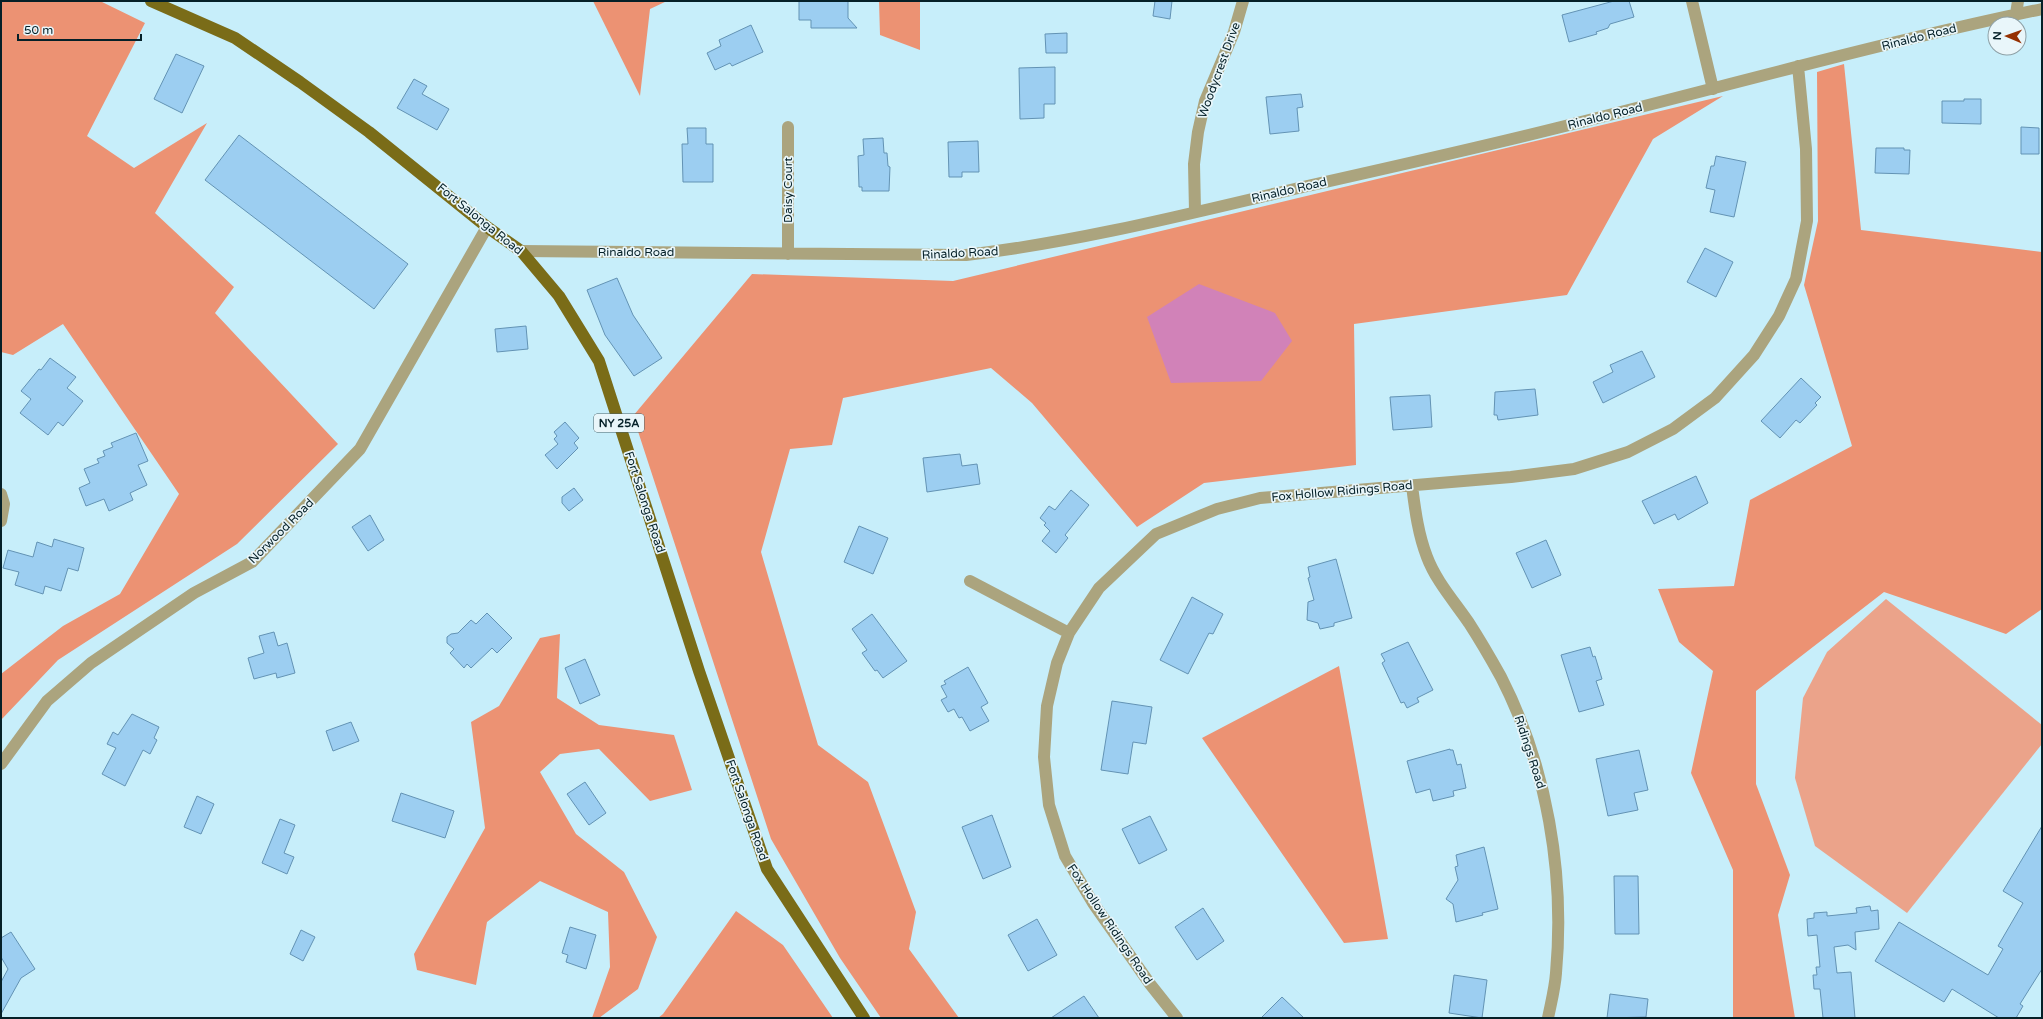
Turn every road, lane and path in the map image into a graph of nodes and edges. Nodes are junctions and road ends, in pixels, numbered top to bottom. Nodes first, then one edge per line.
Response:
1 (151, 1) edge
2 (1243, 1) edge
3 (1692, 1) edge
4 (2018, 1) edge
5 (2042, 9) edge
6 (2016, 14) junction
7 (1798, 66) junction
8 (1713, 89) junction
9 (788, 127) dead end
10 (1195, 211) junction
11 (487, 227) junction
12 (521, 251) junction
13 (788, 254) junction
14 (1412, 486) junction
15 (1, 494) edge
16 (1, 522) edge
17 (970, 581) dead end
18 (1069, 633) junction
19 (1, 764) edge
20 (864, 1018) edge
21 (1176, 1018) edge
22 (1548, 1018) edge

1 - 11 main road, Fort Salonga Road / NY 25A
2 - 10 street, Woodycrest Drive
3 - 8 street
4 - 6 street
5 - 6 street, Rinaldo Road
6 - 7 street, Rinaldo Road
7 - 8 street, Rinaldo Road
7 - 14 street, Fox Hollow Ridings Road
8 - 10 street, Rinaldo Road
9 - 13 street, Daisy Court
10 - 13 street, Rinaldo Road
11 - 12 main road, Fort Salonga Road / NY 25A
11 - 19 street, Norwood Road
12 - 13 street, Rinaldo Road
12 - 20 main road, Fort Salonga Road / NY 25A
14 - 18 street, Fox Hollow Ridings Road
14 - 22 street, Ridings Road
15 - 16 street
17 - 18 street
18 - 21 street, Fox Hollow Ridings Road

